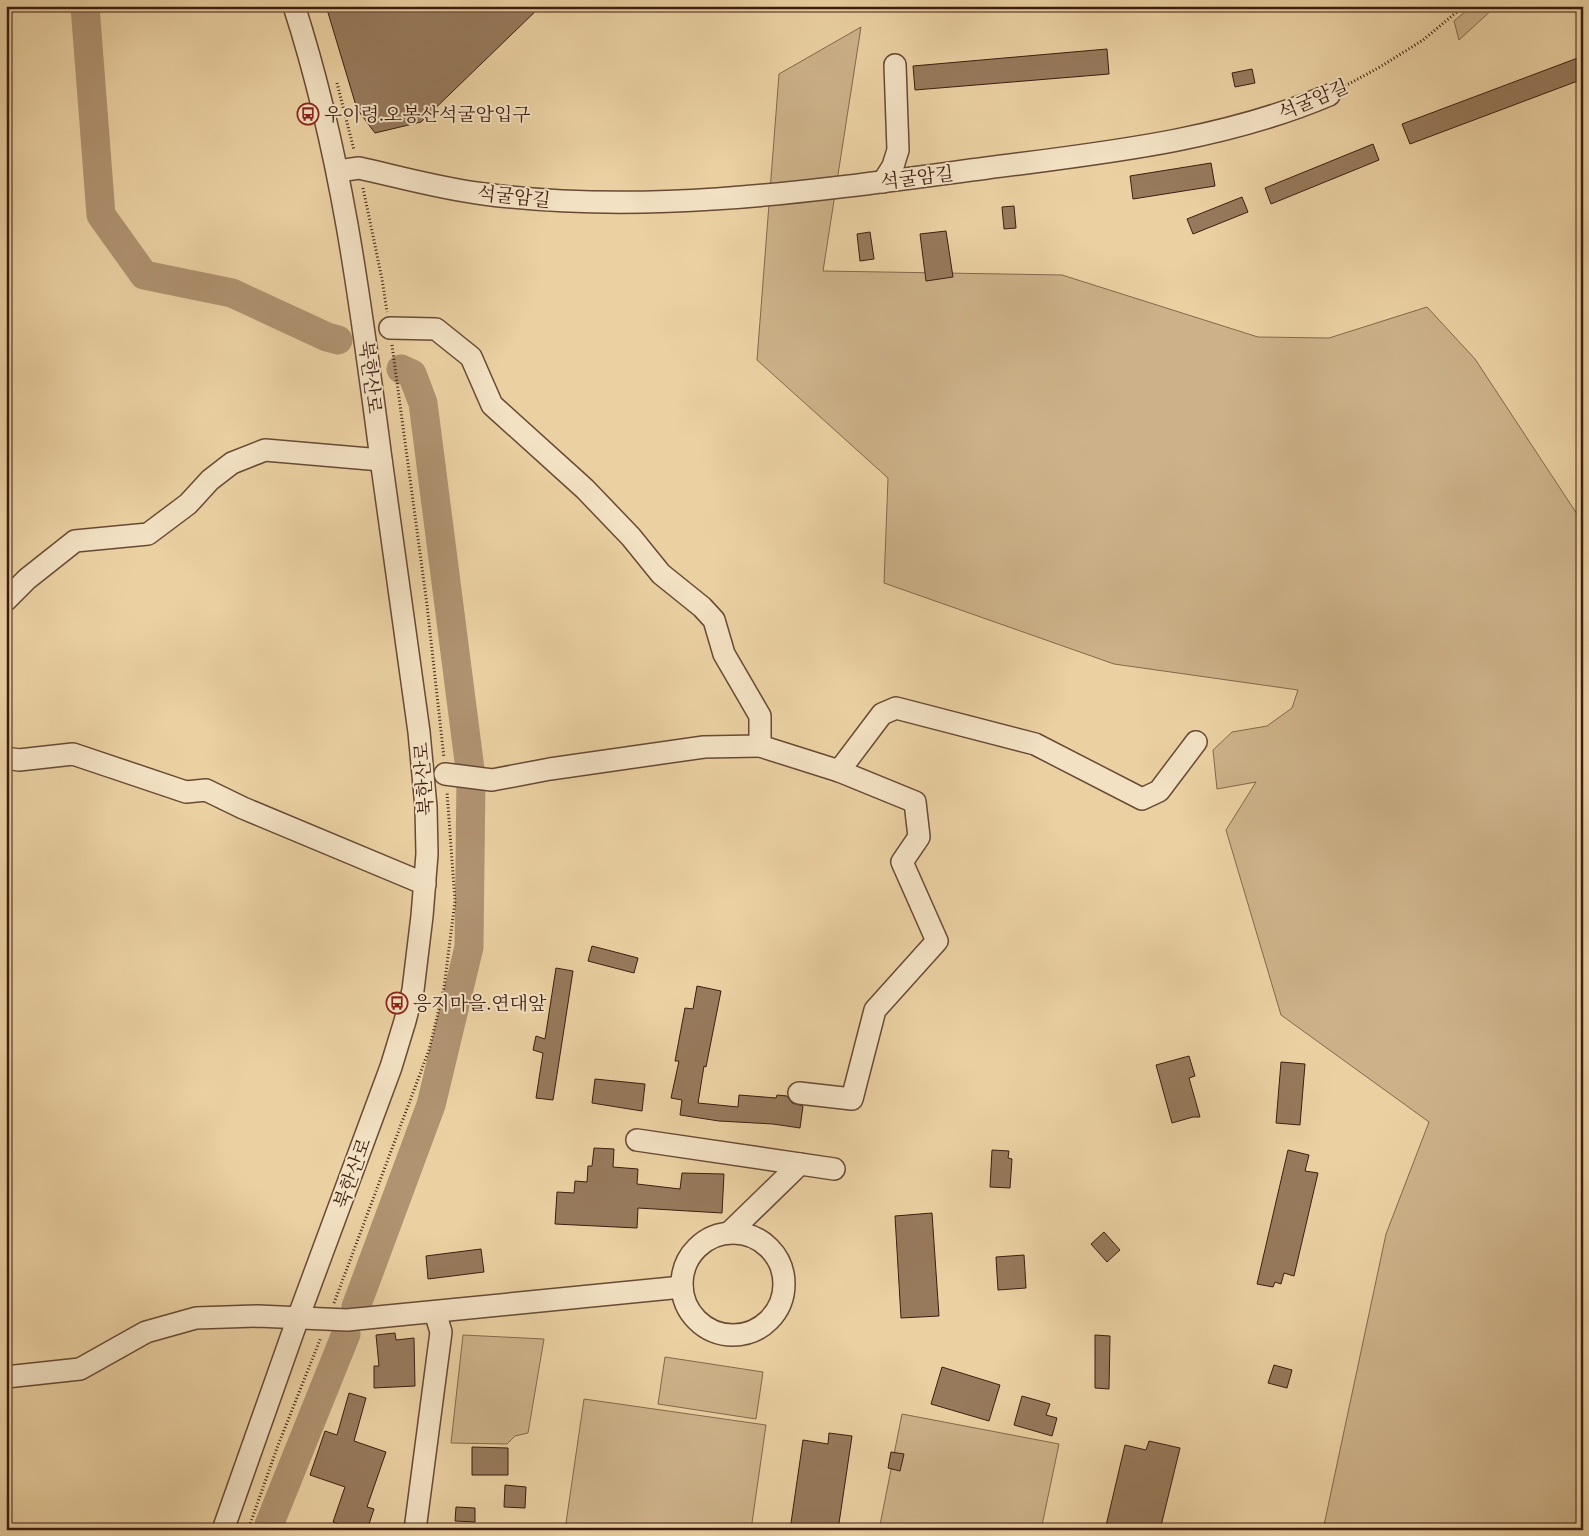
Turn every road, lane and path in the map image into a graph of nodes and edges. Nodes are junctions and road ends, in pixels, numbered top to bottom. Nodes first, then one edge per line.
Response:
1 (294, 6) edge
2 (1464, 6) edge
3 (895, 66) dead end
4 (1329, 95) joint
5 (338, 171) junction
6 (883, 182) junction
7 (390, 328) dead end
8 (381, 460) junction
9 (6, 600) edge
10 (1196, 742) dead end
11 (760, 746) junction
12 (6, 758) edge
13 (839, 771) junction
14 (446, 774) dead end
15 (425, 884) junction
16 (799, 1093) dead end
17 (637, 1140) dead end
18 (800, 1164) junction
19 (834, 1169) dead end
20 (730, 1232) junction
21 (682, 1287) junction
22 (435, 1312) junction
23 (298, 1318) junction
24 (6, 1377) edge
25 (223, 1530) edge
26 (415, 1530) edge

1 - 5 street, 북한산로
2 - 4 path, 석굴암길
3 - 6 street
4 - 6 street, 석굴암길
5 - 6 street, 석굴암길
5 - 8 street, 북한산로
7 - 11 street
8 - 9 street
8 - 15 street, 북한산로
10 - 13 street
11 - 13 street
11 - 14 street
12 - 15 street
13 - 16 street
15 - 23 street, 북한산로
17 - 18 street
18 - 19 street
18 - 20 street
20 - 21 street
20 - 21 street
21 - 22 street
22 - 23 street
22 - 26 street
23 - 24 street
23 - 25 street, 북한산로

